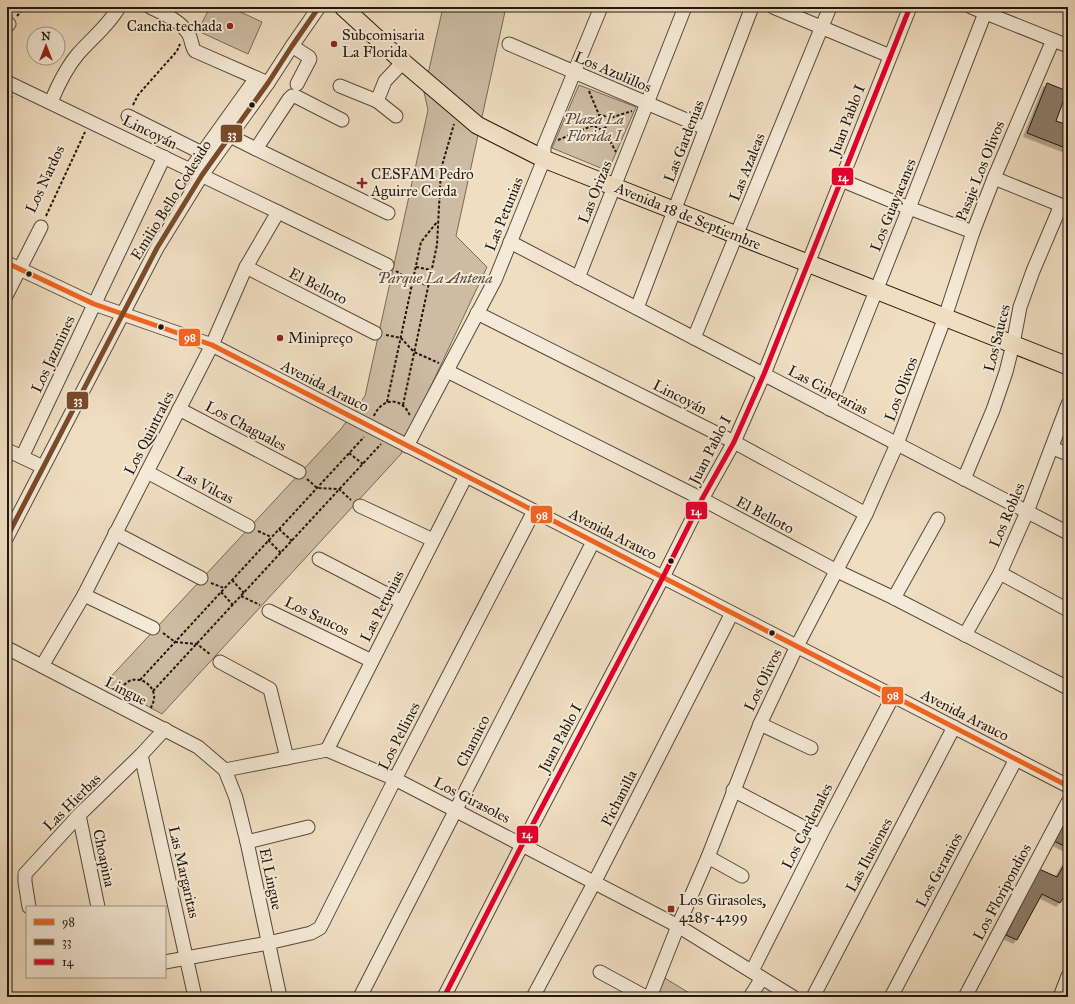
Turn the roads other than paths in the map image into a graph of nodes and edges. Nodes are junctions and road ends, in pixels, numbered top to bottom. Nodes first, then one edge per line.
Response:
1 (119, 7) edge
2 (150, 7) edge
3 (319, 7) edge
4 (343, 7) edge
5 (685, 7) edge
6 (752, 7) edge
7 (773, 7) edge
8 (830, 7) edge
9 (910, 7) edge
10 (971, 7) edge
11 (596, 9) edge
12 (985, 13) junction
13 (821, 27) junction
14 (1053, 40) junction
15 (508, 44) dead end
16 (292, 46) junction
17 (1068, 46) edge
18 (890, 56) junction
19 (403, 62) junction
20 (579, 74) junction
21 (256, 78) junction
22 (7, 82) edge
23 (268, 83) junction
24 (297, 84) dead end
25 (340, 86) dead end
26 (378, 101) junction
27 (51, 102) junction
28 (647, 105) junction
29 (128, 116) road end
30 (396, 116) dead end
31 (342, 120) dead end
32 (706, 128) junction
33 (230, 136) junction
34 (256, 149) junction
35 (544, 152) junction
36 (202, 153) junction
37 (164, 157) junction
38 (196, 172) junction
39 (994, 178) junction
40 (841, 180) junction
41 (614, 187) junction
42 (1064, 207) edge
43 (909, 208) junction
44 (674, 210) junction
45 (278, 212) junction
46 (388, 213) dead end
47 (41, 227) road end
48 (973, 232) junction
49 (737, 235) junction
50 (510, 242) junction
51 (7, 263) edge
52 (808, 263) junction
53 (387, 265) road end
54 (246, 267) junction
55 (20, 269) junction
56 (578, 278) junction
57 (876, 290) junction
58 (7, 294) edge
59 (94, 304) junction
60 (637, 308) junction
61 (477, 313) junction
62 (122, 314) junction
63 (945, 317) junction
64 (375, 333) road end
65 (694, 338) junction
66 (1013, 344) junction
67 (212, 346) junction
68 (1068, 366) edge
69 (448, 369) junction
70 (764, 374) junction
71 (1068, 404) edge
72 (179, 409) junction
73 (829, 409) junction
74 (734, 442) junction
75 (898, 444) junction
76 (407, 446) junction
77 (1052, 448) junction
78 (7, 450) edge
79 (1068, 454) edge
80 (22, 457) junction
81 (43, 467) junction
82 (147, 472) junction
83 (299, 472) road end
84 (466, 476) junction
85 (964, 479) junction
86 (27, 498) junction
87 (702, 500) junction
88 (356, 504) road end
89 (534, 511) junction
90 (1027, 512) junction
91 (866, 514) junction
92 (938, 520) dead end
93 (7, 521) edge
94 (248, 526) road end
95 (116, 533) junction
96 (1068, 533) edge
97 (7, 537) edge
98 (433, 540) junction
99 (593, 542) junction
100 (318, 559) dead end
101 (837, 571) junction
102 (1000, 573) junction
103 (663, 577) junction
104 (201, 578) road end
105 (84, 595) junction
106 (894, 598) junction
107 (402, 602) junction
108 (1068, 610) edge
109 (269, 611) road end
110 (732, 613) junction
111 (153, 628) road end
112 (965, 634) junction
113 (797, 646) junction
114 (7, 648) edge
115 (372, 661) junction
116 (220, 662) road end
117 (42, 666) junction
118 (1068, 688) edge
119 (893, 696) junction
120 (760, 724) junction
121 (954, 727) junction
122 (165, 729) junction
123 (811, 748) dead end
124 (327, 750) junction
125 (141, 755) junction
126 (287, 758) junction
127 (1016, 759) junction
128 (225, 770) junction
129 (395, 779) junction
130 (1068, 786) edge
131 (733, 790) junction
132 (1068, 802) edge
133 (456, 810) junction
134 (79, 815) junction
135 (308, 827) dead end
136 (820, 836) junction
137 (247, 842) junction
138 (522, 845) junction
139 (708, 857) junction
140 (742, 876) dead end
141 (594, 883) junction
142 (29, 906) edge
143 (98, 906) edge
144 (678, 926) junction
145 (268, 943) junction
146 (186, 958) junction
147 (166, 962) edge
148 (600, 972) dead end
149 (757, 975) junction
150 (1068, 976) edge
151 (1063, 994) edge
152 (195, 997) edge
153 (280, 997) edge
154 (360, 997) edge
155 (444, 997) edge
156 (533, 997) edge
157 (646, 997) edge
158 (650, 997) edge
159 (750, 997) edge
160 (793, 997) edge
161 (813, 997) edge
162 (891, 997) edge
163 (965, 997) edge

1 - 27 street
2 - 21 street
3 - 16 street, Emilio Bello Codesido
4 - 19 main road, Avenida 18 de Septiembre
5 - 28 street, Las Orizas
6 - 32 street, Las Gardenias
7 - 13 street
8 - 13 street, Las Azaleas
9 - 18 street, Juan Pablo I
10 - 12 street
11 - 20 street, Las Petunias
12 - 14 street
12 - 43 street, Los Guayacanes
13 - 18 street
13 - 49 street, Las Azaleas
14 - 17 street
14 - 39 street, Pasaje Los Olivos
15 - 20 street, Los Azulillos
16 - 23 street, Emilio Bello Codesido
16 - 24 street
18 - 40 street, Juan Pablo I
19 - 26 street
19 - 35 main road, Avenida 18 de Septiembre
20 - 28 street, Los Azulillos
20 - 35 street, Las Petunias
21 - 23 street
21 - 36 street
22 - 27 street, Lincoyán
23 - 33 street, Emilio Bello Codesido
25 - 26 street
26 - 30 street
27 - 37 street, Lincoyán
28 - 32 street, Los Azulillos
28 - 41 street, Las Orizas
29 - 36 street
31 - 34 street
32 - 44 street, Las Gardenias
33 - 34 street
33 - 38 street, Emilio Bello Codesido
34 - 46 street
35 - 41 main road, Avenida 18 de Septiembre
35 - 50 street, Las Petunias
36 - 38 street
37 - 38 street, Lincoyán
37 - 59 street, Los Jazmines
38 - 45 street, Lincoyán
38 - 62 street, Emilio Bello Codesido
39 - 42 street
39 - 48 street, Pasaje Los Olivos
40 - 43 street
40 - 52 street, Juan Pablo I
41 - 44 main road, Avenida 18 de Septiembre
41 - 56 street, Las Orizas
42 - 66 street, Los Sauces
43 - 48 street
43 - 57 street, Los Guayacanes
44 - 49 main road, Avenida 18 de Septiembre
44 - 60 street, Las Gardenias
45 - 53 street, Lincoyán
45 - 54 street, Los Quintrales
47 - 55 street, Los Nardos
48 - 63 street, Pasaje Los Olivos
49 - 52 main road, Avenida 18 de Septiembre
49 - 65 street, Las Azaleas
50 - 56 street, Las Cinerarias
50 - 61 street, Las Petunias
51 - 55 street, Avenida Arauco
52 - 57 main road, Avenida 18 de Septiembre
52 - 70 street, Juan Pablo I
54 - 64 street, El Belloto
54 - 67 street, Los Quintrales
55 - 58 street, Los Nardos
55 - 59 street, Avenida Arauco
56 - 60 street, Las Cinerarias
57 - 63 main road, Avenida 18 de Septiembre
57 - 73 street, Los Guayacanes
59 - 62 street, Avenida Arauco
59 - 80 street, Los Jazmines
60 - 65 street, Las Cinerarias
61 - 69 street, Las Petunias
61 - 74 street, Lincoyán
62 - 67 street, Avenida Arauco
62 - 81 street, Emilio Bello Codesido
63 - 66 main road, Avenida 18 de Septiembre
63 - 75 street, Los Olivos
65 - 70 street, Las Cinerarias
66 - 68 main road, Avenida 18 de Septiembre
66 - 85 street, Los Sauces
67 - 72 street, Los Quintrales
67 - 76 street, Avenida Arauco
69 - 76 street, Las Petunias
69 - 87 street, El Belloto
70 - 73 street, Las Cinerarias
70 - 74 street, Juan Pablo I
71 - 77 street, Los Robles
72 - 82 street, Los Quintrales
72 - 83 street, Los Chaguales
73 - 75 street, Las Cinerarias
74 - 87 street, Juan Pablo I
74 - 91 street, Lincoyán
75 - 85 street, Las Cinerarias
75 - 91 street, Los Olivos
76 - 84 street, Avenida Arauco
77 - 79 street
77 - 90 street, Los Robles
78 - 80 street
80 - 81 street
81 - 86 street, Emilio Bello Codesido
82 - 94 street, Las Vilcas
82 - 95 street, Los Quintrales
84 - 89 street, Avenida Arauco
84 - 98 street, Las Petunias
85 - 90 street, Las Cinerarias
86 - 93 street
86 - 97 street
87 - 101 street, El Belloto
87 - 103 street, Juan Pablo I
88 - 98 street
89 - 99 street, Avenida Arauco
89 - 129 street, Los Pellines
90 - 96 street, Las Cinerarias
90 - 102 street, Los Robles
91 - 101 street, Los Olivos
92 - 106 street
95 - 104 street
95 - 105 street, Los Quintrales
98 - 107 street, Las Petunias
99 - 103 street, Avenida Arauco
99 - 133 street, Chamico
100 - 107 street
101 - 106 street, El Belloto
101 - 113 street, Los Olivos
102 - 108 street
102 - 112 street, Los Robles
103 - 110 street, Avenida Arauco
103 - 138 street, Juan Pablo I
105 - 111 street
105 - 117 street, Los Quintrales
106 - 112 street, El Belloto
107 - 115 street, Las Petunias
109 - 115 street, Los Saucos
110 - 113 street, Avenida Arauco
110 - 141 street, Pichanilla
112 - 118 street, El Belloto
113 - 119 street, Avenida Arauco
113 - 120 street, Los Olivos
114 - 117 street, Lingue
115 - 124 street, Las Petunias
116 - 126 street
117 - 122 street, Lingue
119 - 121 street, Avenida Arauco
119 - 136 street, Los Cardenales
120 - 123 street
120 - 131 street, Los Olivos
121 - 127 street, Avenida Arauco
121 - 161 street, Las Ilusiones
122 - 125 street, Las Hierbas
122 - 128 street, Lingue
124 - 126 street
124 - 129 street, Los Girasoles
125 - 134 street, Las Hierbas
125 - 146 street, Las Margaritas
126 - 128 street
127 - 130 street, Avenida Arauco
127 - 162 street, Los Geranios
128 - 137 street, El Lingue
129 - 133 street, Los Girasoles
129 - 145 street, Los Pellines
131 - 136 street
131 - 139 street, Los Olivos
132 - 163 street, Los Floripondios
133 - 138 street, Los Girasoles
133 - 154 street, Chamico
134 - 142 street, Las Hierbas
134 - 143 street, Choapina
135 - 137 street
136 - 149 street, Los Cardenales
137 - 145 street, El Lingue
138 - 141 street, Los Girasoles
138 - 155 street, Juan Pablo I
139 - 140 street
139 - 144 street, Los Olivos
141 - 144 street, Los Girasoles
141 - 156 street, Pichanilla
144 - 149 street, Los Girasoles
144 - 158 street, Los Olivos
145 - 146 street, Los Pellines
145 - 153 street, El Lingue
146 - 147 street, Los Pellines
146 - 152 street, Las Margaritas
148 - 157 street
149 - 159 street, Los Cardenales
149 - 160 street, Los Girasoles
150 - 151 street

